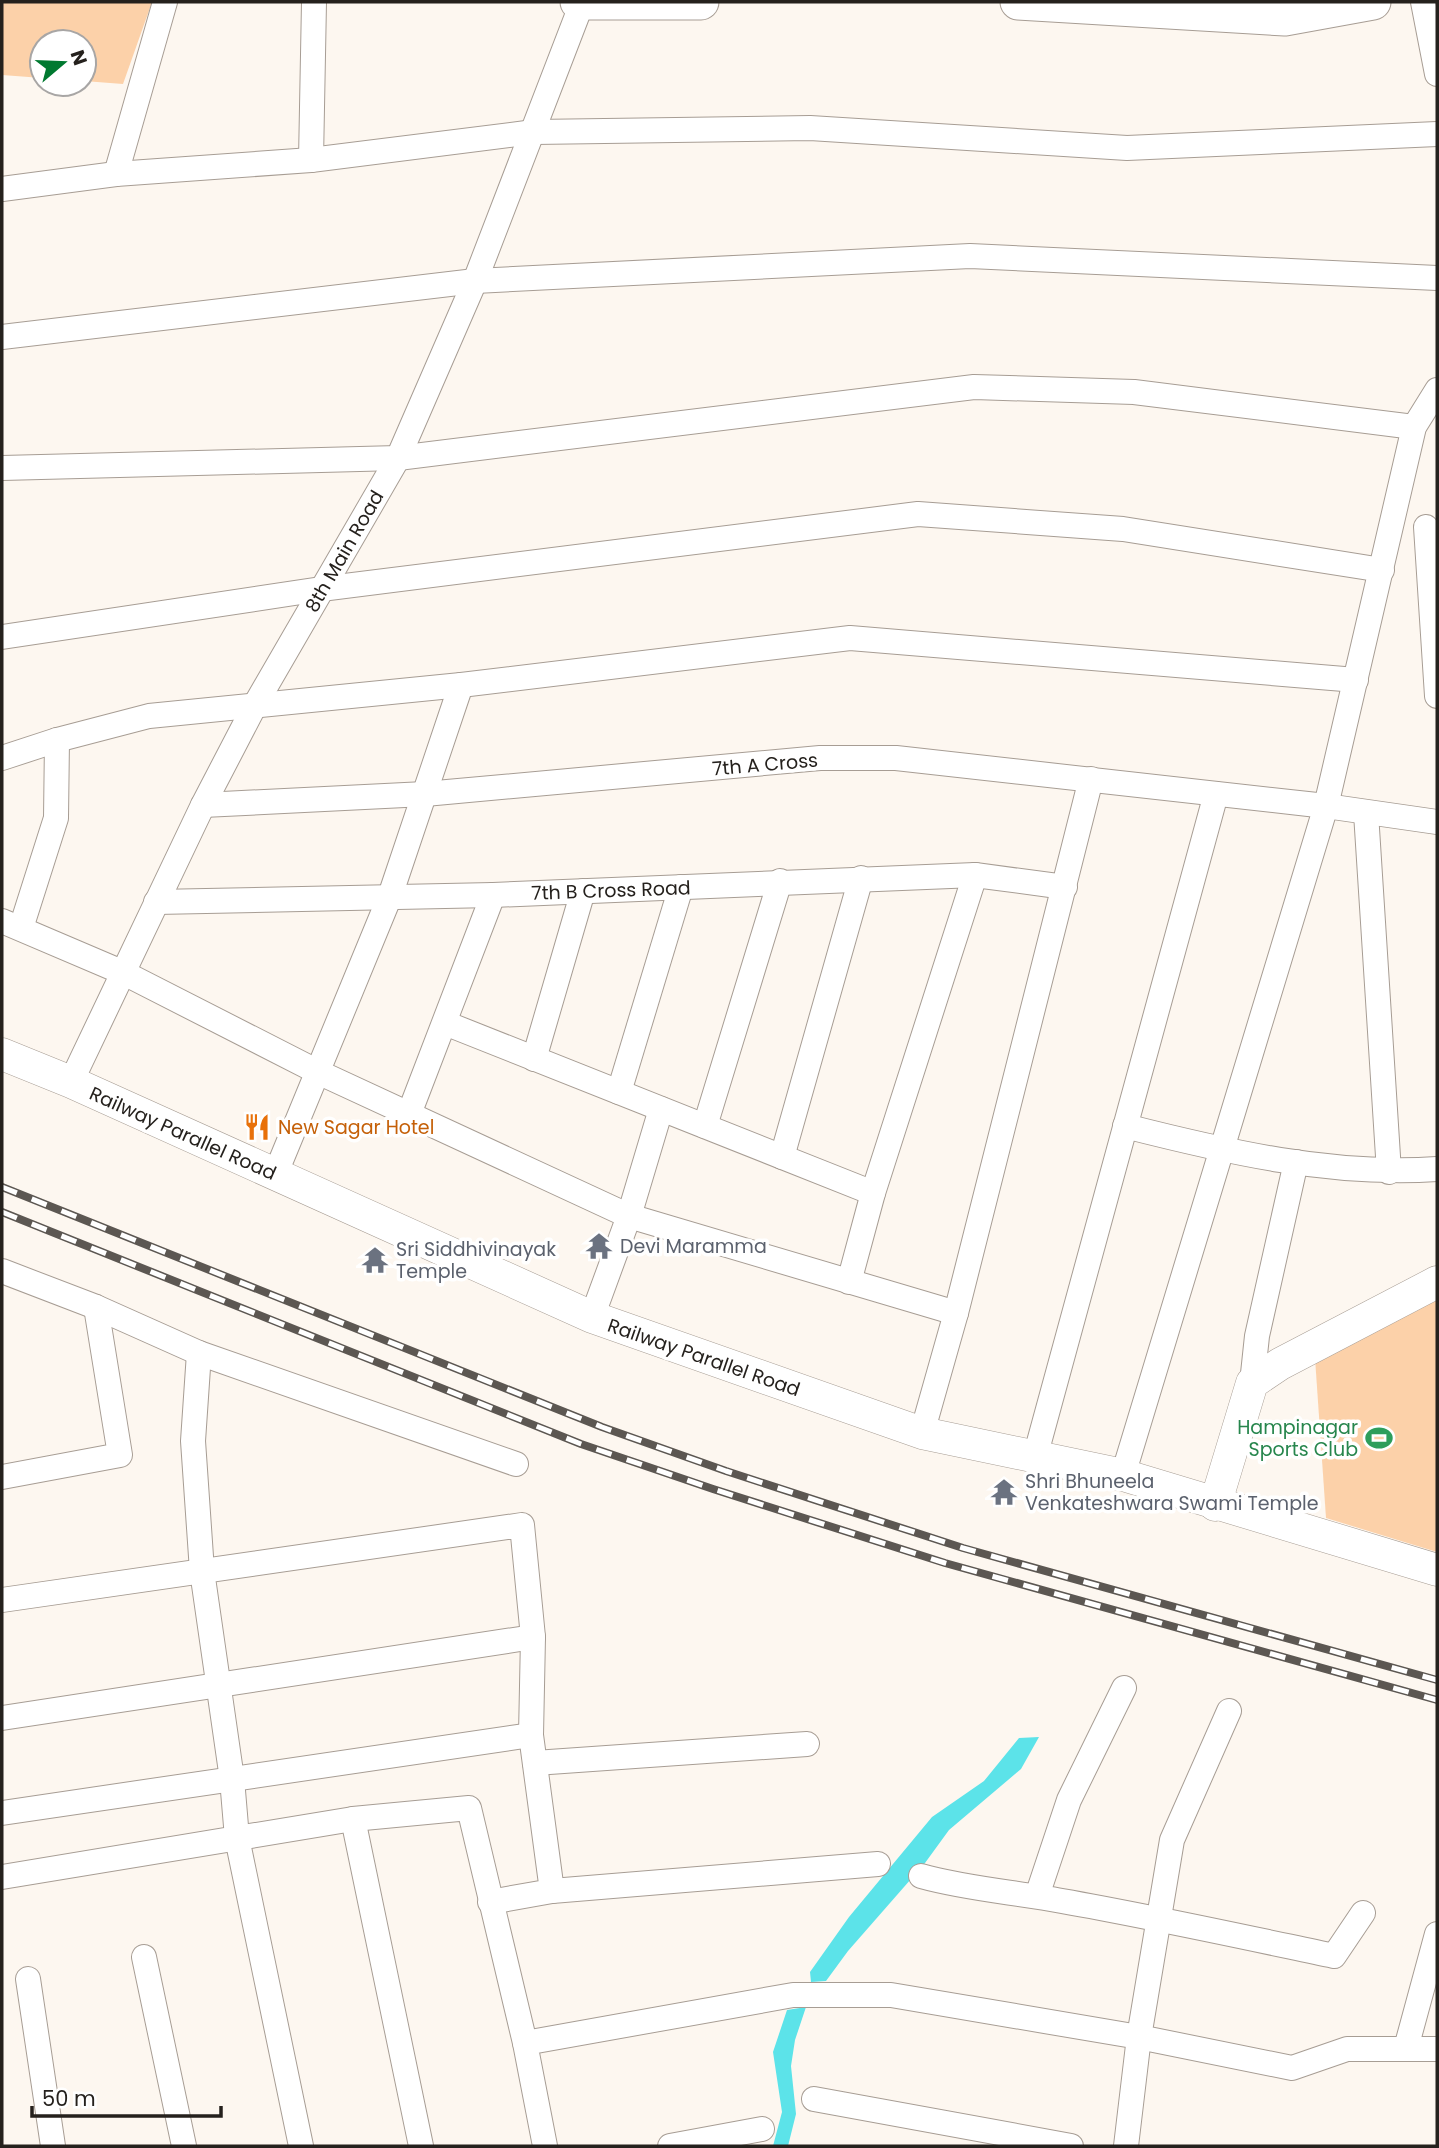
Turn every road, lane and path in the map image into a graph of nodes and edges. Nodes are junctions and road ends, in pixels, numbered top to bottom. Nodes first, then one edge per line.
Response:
1 (165, 2) edge
2 (314, 2) edge
3 (580, 2) edge
4 (701, 2) edge
5 (1018, 2) edge
6 (1373, 2) edge
7 (1423, 2) edge
8 (1281, 10) edge
9 (1437, 74) edge
10 (534, 132) junction
11 (1437, 134) edge
12 (311, 160) junction
13 (116, 174) junction
14 (2, 189) edge
15 (1437, 278) edge
16 (475, 281) junction
17 (2, 337) edge
18 (1437, 390) edge
19 (1414, 428) junction
20 (398, 458) junction
21 (2, 468) edge
22 (1432, 526) edge
23 (1391, 528) junction
24 (1382, 570) junction
25 (321, 589) junction
26 (2, 637) edge
27 (1356, 680) junction
28 (461, 685) junction
29 (1437, 696) edge
30 (255, 705) junction
31 (57, 740) junction
32 (2, 758) edge
33 (1091, 779) junction
34 (425, 794) junction
35 (1216, 794) junction
36 (203, 805) junction
37 (1326, 806) junction
38 (1366, 813) junction
39 (1437, 822) edge
40 (975, 875) junction
41 (861, 878) junction
42 (780, 881) junction
43 (681, 887) junction
44 (1065, 887) junction
45 (583, 891) junction
46 (493, 895) junction
47 (390, 896) junction
48 (156, 902) junction
49 (11, 925) edge
50 (124, 973) junction
51 (445, 1023) junction
52 (2, 1054) edge
53 (534, 1059) junction
54 (317, 1072) junction
55 (71, 1082) junction
56 (619, 1092) junction
57 (661, 1109) junction
58 (409, 1114) junction
59 (705, 1126) junction
60 (1125, 1126) junction
61 (1220, 1151) junction
62 (782, 1157) junction
63 (1297, 1162) junction
64 (1437, 1169) edge
65 (1388, 1172) junction
66 (275, 1175) junction
67 (873, 1193) junction
68 (629, 1216) junction
69 (2, 1271) edge
70 (849, 1282) junction
71 (1437, 1282) edge
72 (96, 1307) junction
73 (956, 1313) junction
74 (592, 1317) junction
75 (199, 1353) junction
76 (1252, 1383) junction
77 (922, 1433) junction
78 (1035, 1458) junction
79 (516, 1464) dead end
80 (1123, 1475) junction
81 (2, 1476) edge
82 (1215, 1505) junction
83 (1437, 1570) edge
84 (202, 1571) junction
85 (2, 1601) edge
86 (533, 1637) junction
87 (216, 1685) junction
88 (1124, 1688) dead end
89 (1229, 1711) dead end
90 (2, 1718) edge
91 (531, 1735) junction
92 (807, 1744) dead end
93 (535, 1763) junction
94 (232, 1779) junction
95 (2, 1813) edge
96 (353, 1819) junction
97 (237, 1838) junction
98 (878, 1864) dead end
99 (920, 1876) dead end
100 (2, 1877) edge
101 (552, 1891) junction
102 (1037, 1896) junction
103 (490, 1902) junction
104 (1363, 1913) dead end
105 (1161, 1919) junction
106 (1437, 1934) edge
107 (144, 1957) dead end
108 (29, 1979) dead end
109 (1139, 2037) junction
110 (525, 2043) junction
111 (1406, 2048) junction
112 (1437, 2049) edge
113 (814, 2099) dead end
114 (762, 2129) dead end
115 (53, 2146) edge
116 (184, 2146) edge
117 (301, 2146) edge
118 (421, 2146) edge
119 (545, 2146) edge
120 (670, 2146) edge
121 (1071, 2146) edge
122 (1126, 2146) edge

1 - 13 street
2 - 12 street
3 - 4 main road
3 - 10 street, 8th Main Road
5 - 8 main road
6 - 8 main road
7 - 9 street
10 - 11 street
10 - 12 street
10 - 16 street, 8th Main Road
12 - 13 street
13 - 14 street
15 - 16 street
16 - 17 street
16 - 20 street, 8th Main Road
18 - 19 street
19 - 20 street
19 - 23 street
20 - 21 street
20 - 25 street, 8th Main Road
22 - 23 street
22 - 29 street
23 - 24 street
24 - 25 street
24 - 27 street
25 - 26 street
25 - 30 street, 8th Main Road
27 - 28 street
27 - 37 street
28 - 30 street
28 - 34 street
30 - 31 street
30 - 36 street, 8th Main Road
31 - 32 street
31 - 49 street
33 - 34 street, 7th A Cross
33 - 35 street, 7th A Cross
33 - 44 street
34 - 36 street, 7th A Cross
34 - 47 street
35 - 37 street, 7th A Cross
35 - 60 street
36 - 48 street, 8th Main Road
37 - 38 street, 7th A Cross
37 - 61 street
38 - 39 street, 7th A Cross
38 - 65 street
40 - 41 street, 7th B Cross Road
40 - 44 street, 7th B Cross Road
40 - 67 street
41 - 42 street, 7th B Cross Road
41 - 62 street
42 - 43 street, 7th B Cross Road
42 - 59 street
43 - 45 street, 7th B Cross Road
43 - 56 street
44 - 73 street
45 - 46 street, 7th B Cross Road
45 - 53 street
46 - 47 street, 7th B Cross Road
46 - 51 street
47 - 48 street, 7th B Cross Road
47 - 54 street
48 - 50 street, 8th Main Road
49 - 50 street
50 - 54 street
50 - 55 street, 8th Main Road
51 - 53 street
51 - 58 street
52 - 55 street, Railway Parallel Road
53 - 56 street
54 - 58 street
54 - 66 street
55 - 66 street, Railway Parallel Road
56 - 57 street
57 - 59 street
57 - 68 street
58 - 68 street
59 - 62 street
60 - 61 street
60 - 78 street
61 - 63 street
61 - 80 street
62 - 67 street
63 - 65 street
63 - 76 street
64 - 65 street
66 - 74 street, Railway Parallel Road
67 - 70 street
68 - 70 street
68 - 74 street
69 - 72 street
70 - 73 street
71 - 76 street
72 - 75 street
72 - 81 street
73 - 77 street
74 - 77 street, Railway Parallel Road
75 - 79 street
75 - 84 street
76 - 82 street
77 - 78 street, Railway Parallel Road
78 - 80 street, Railway Parallel Road
80 - 82 street, Railway Parallel Road
82 - 83 street, Railway Parallel Road
84 - 85 street
84 - 86 street
84 - 87 street
86 - 87 street
86 - 91 street
87 - 90 street
87 - 94 street
88 - 102 street
89 - 105 street
91 - 93 street
91 - 94 street
92 - 93 street
93 - 101 street
94 - 95 street
94 - 97 street
96 - 97 street
96 - 103 street
96 - 118 street
97 - 100 street
97 - 117 street
98 - 101 street
99 - 102 street
101 - 103 street
102 - 105 street
103 - 110 street
104 - 105 street
105 - 109 street
106 - 111 street
107 - 116 street
108 - 115 street
109 - 110 street
109 - 111 street
109 - 122 street
110 - 119 street
111 - 112 street
113 - 121 street
114 - 120 street

